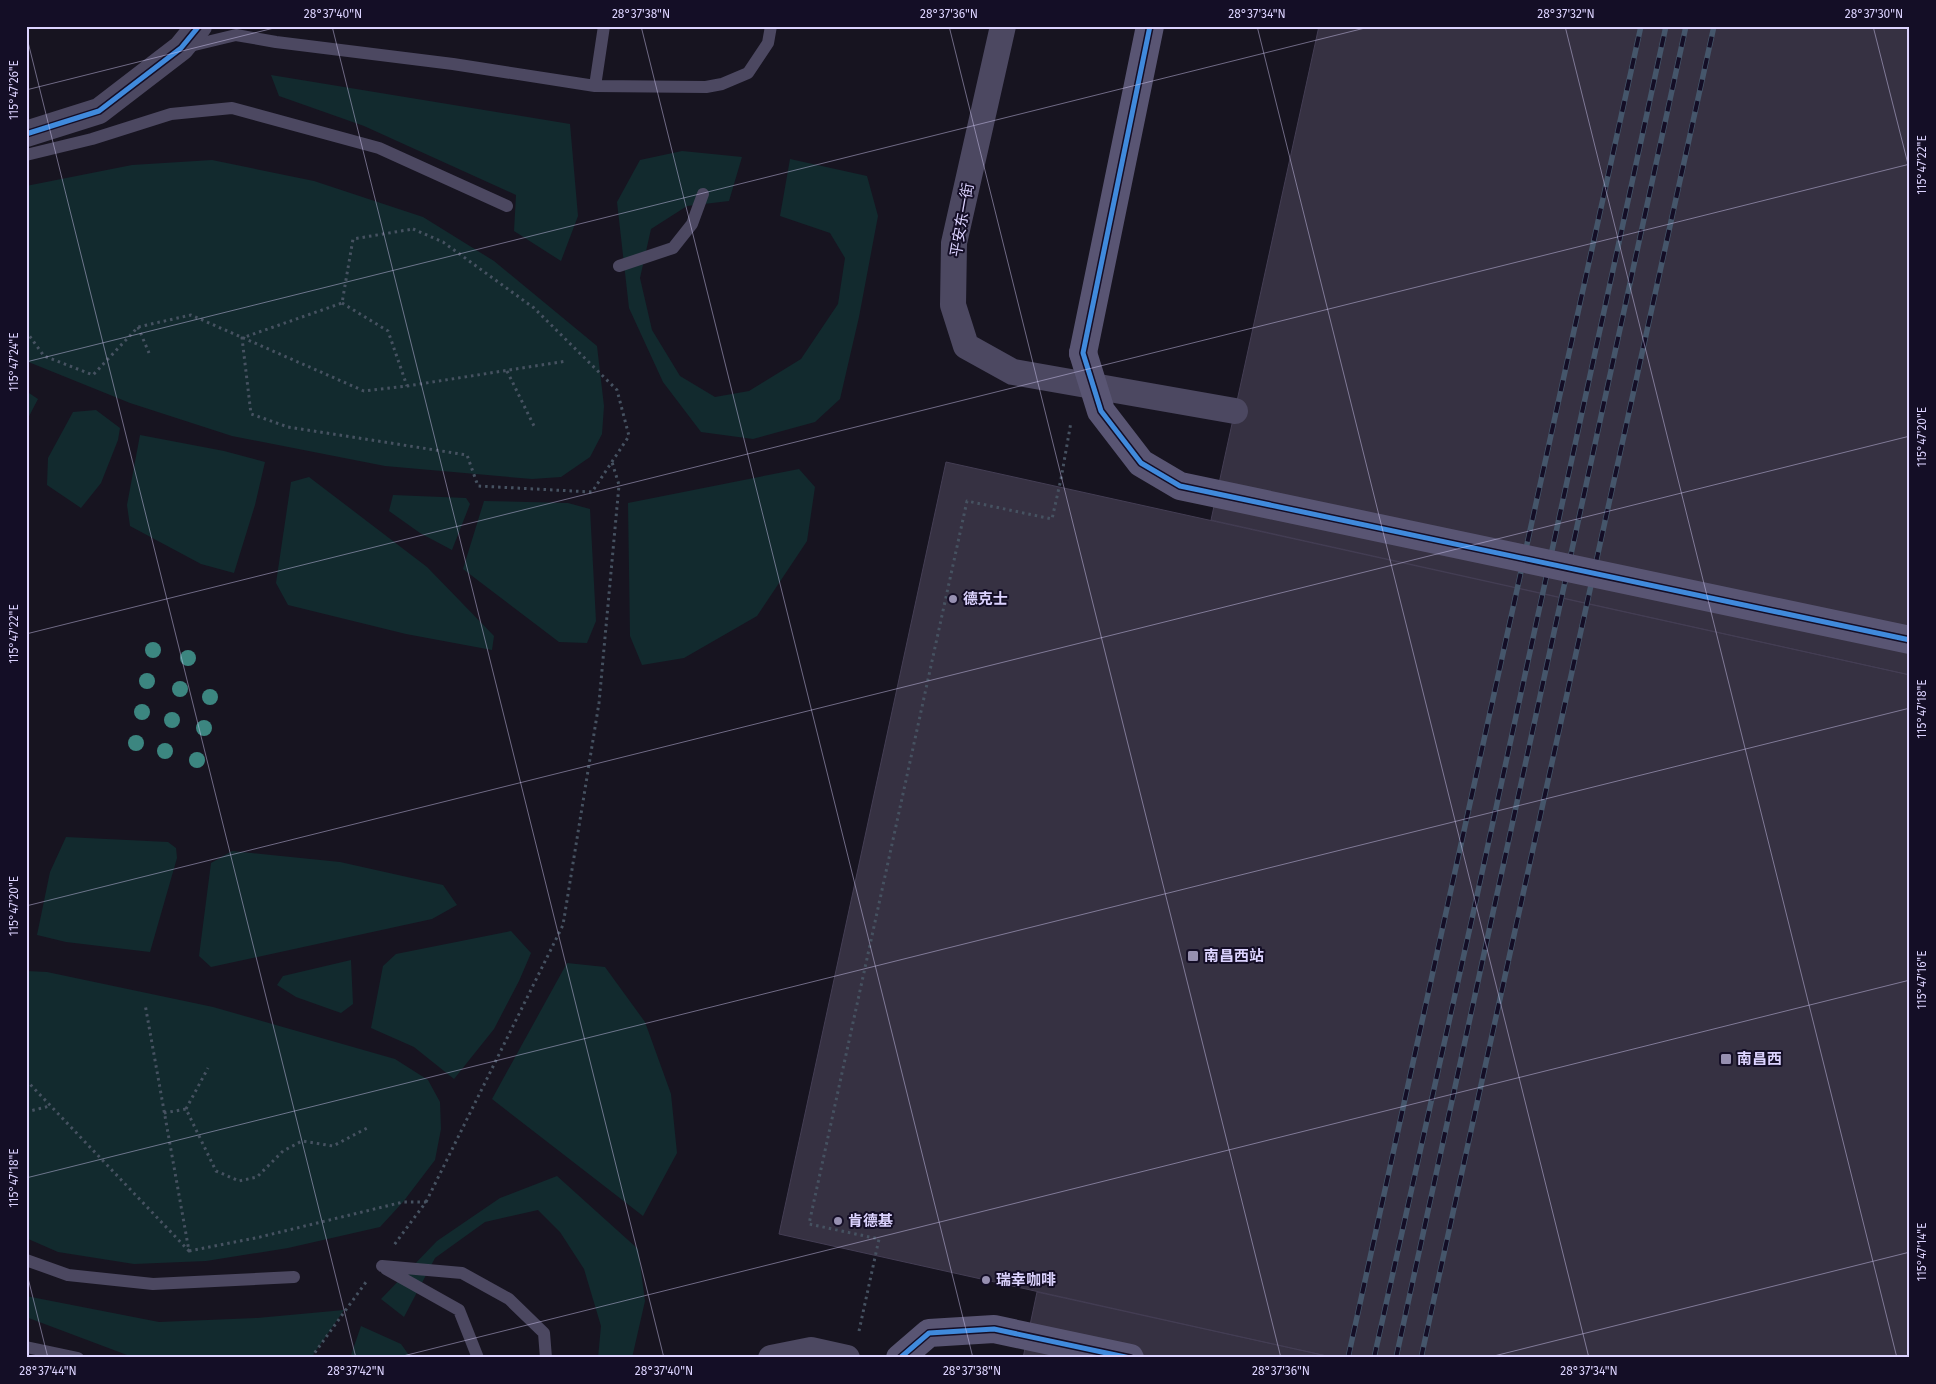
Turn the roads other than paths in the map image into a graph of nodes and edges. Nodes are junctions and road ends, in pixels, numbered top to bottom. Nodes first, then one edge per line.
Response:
1 (199, 26) edge
2 (604, 26) edge
3 (771, 26) edge
4 (1003, 26) edge
5 (1150, 26) edge
6 (181, 48) junction
7 (595, 86) junction
8 (26, 134) edge
9 (26, 155) edge
10 (702, 194) dead end
11 (507, 206) dead end
12 (619, 266) dead end
13 (1235, 411) dead end
14 (1910, 640) edge
15 (26, 1260) edge
16 (294, 1277) dead end
17 (26, 1347) edge
18 (78, 1358) edge
19 (478, 1358) edge
20 (546, 1358) edge
21 (771, 1358) edge
22 (847, 1358) edge
23 (900, 1358) edge
24 (1130, 1358) edge

1 - 6 street
2 - 7 lane
3 - 7 lane
4 - 13 street, 平安东一街
5 - 14 street, bridge
6 - 7 lane
6 - 8 street
9 - 11 lane
10 - 12 lane
15 - 16 lane
17 - 18 lane
19 - 20 lane
21 - 22 street
23 - 24 street

